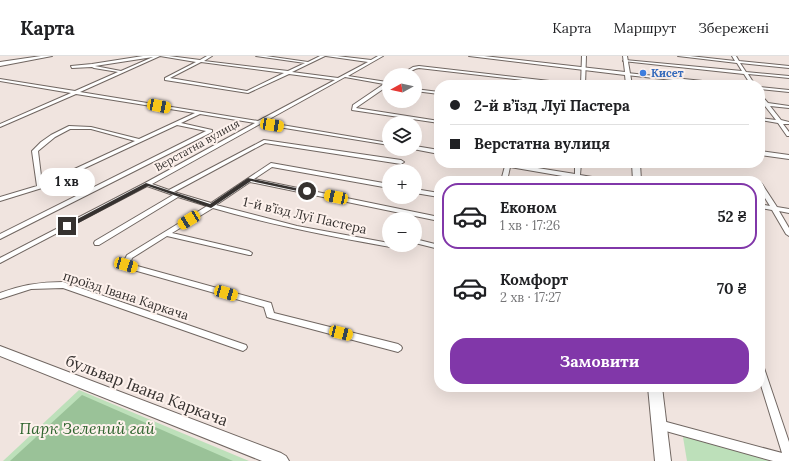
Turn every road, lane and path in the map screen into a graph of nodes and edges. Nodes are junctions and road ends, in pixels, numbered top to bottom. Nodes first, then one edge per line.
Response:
1 (50, 56) edge
2 (158, 56) edge
3 (210, 56) edge
4 (258, 56) edge
5 (323, 56) edge
6 (328, 56) edge
7 (381, 56) edge
8 (471, 56) edge
9 (584, 56) edge
10 (680, 56) edge
11 (734, 56) edge
12 (349, 57) edge
13 (625, 59) edge
14 (199, 61) junction
15 (342, 61) dead end
16 (372, 61) junction
17 (737, 62) junction
18 (309, 63) junction
19 (0, 64) edge
20 (72, 67) dead end
21 (92, 67) junction
22 (789, 67) edge
23 (414, 68) edge
24 (584, 69) junction
25 (122, 72) junction
26 (289, 72) junction
27 (745, 73) junction
28 (627, 74) junction
29 (343, 76) junction
30 (789, 77) edge
31 (337, 79) junction
32 (0, 80) edge
33 (532, 80) edge
34 (583, 80) edge
35 (628, 80) edge
36 (684, 80) edge
37 (750, 80) edge
38 (382, 83) edge
39 (382, 88) edge
40 (765, 89) edge
41 (422, 91) edge
42 (789, 91) edge
43 (76, 92) junction
44 (434, 92) edge
45 (766, 104) joint
46 (789, 107) edge
47 (200, 113) junction
48 (765, 120) edge
49 (434, 121) edge
50 (258, 122) junction
51 (779, 122) junction
52 (789, 123) edge
53 (178, 124) junction
54 (0, 126) edge
55 (789, 135) edge
56 (140, 141) junction
57 (382, 143) edge
58 (422, 149) edge
59 (434, 151) edge
60 (765, 154) edge
61 (789, 157) edge
62 (401, 162) dead end
63 (523, 168) edge
64 (563, 176) edge
65 (250, 180) junction
66 (147, 184) junction
67 (382, 185) edge
68 (40, 187) junction
69 (169, 192) junction
70 (422, 192) edge
71 (765, 193) edge
72 (434, 194) edge
73 (177, 195) junction
74 (0, 199) edge
75 (211, 206) junction
76 (765, 207) edge
77 (775, 209) junction
78 (789, 211) edge
79 (434, 217) edge
80 (167, 234) junction
81 (789, 234) edge
82 (0, 237) edge
83 (97, 243) dead end
84 (422, 243) edge
85 (382, 244) edge
86 (434, 246) edge
87 (249, 253) dead end
88 (0, 261) edge
89 (0, 296) edge
90 (243, 347) dead end
91 (398, 348) dead end
92 (0, 351) edge
93 (765, 384) edge
94 (656, 392) edge
95 (659, 425) junction
96 (789, 459) edge
97 (281, 461) edge
98 (663, 461) edge

1 - 19 street
2 - 14 street
2 - 21 street
2 - 25 street
3 - 14 street
4 - 18 street
5 - 18 street
6 - 12 street
7 - 16 street, Верстатна вулиця
8 - 24 street
9 - 24 street
10 - 17 street
11 - 17 street
12 - 15 street
12 - 16 street
13 - 27 street
13 - 28 street
14 - 26 street
14 - 26 street
16 - 29 street, Верстатна вулиця
17 - 22 street
17 - 27 street
18 - 26 street
20 - 21 street
21 - 25 street
23 - 33 street
24 - 28 street
24 - 34 street
25 - 43 street
26 - 31 street
27 - 30 street
27 - 37 street
28 - 35 street
28 - 36 street
29 - 31 street, Верстатна вулиця
29 - 38 street
31 - 50 street, Верстатна вулиця
32 - 43 street
39 - 49 street
40 - 42 street
41 - 44 street
43 - 47 street
43 - 54 street
45 - 46 street
45 - 51 street
47 - 50 street
47 - 53 street
48 - 51 street
50 - 57 street
50 - 66 street, Верстатна вулиця
51 - 52 street
51 - 55 street
53 - 56 street
53 - 82 street
56 - 68 street
56 - 68 street
58 - 59 street
60 - 61 street
62 - 69 street
63 - 64 street
65 - 67 street
65 - 75 street
65 - 79 street
66 - 69 street, 1-й в’їзд Луї Пастера
66 - 88 street, Верстатна вулиця
68 - 74 street
69 - 73 street, 1-й в’їзд Луї Пастера
70 - 72 street
71 - 77 street
73 - 75 street, 1-й в’їзд Луї Пастера
73 - 83 street
75 - 80 street
75 - 85 street, 1-й в’їзд Луї Пастера
76 - 77 street
77 - 78 street
77 - 81 street
80 - 87 street
80 - 91 street
84 - 86 street
89 - 90 street, проїзд Івана Каркача
92 - 97 street, бульвар Івана Каркача
93 - 96 street
94 - 95 street
95 - 96 street
95 - 98 street

